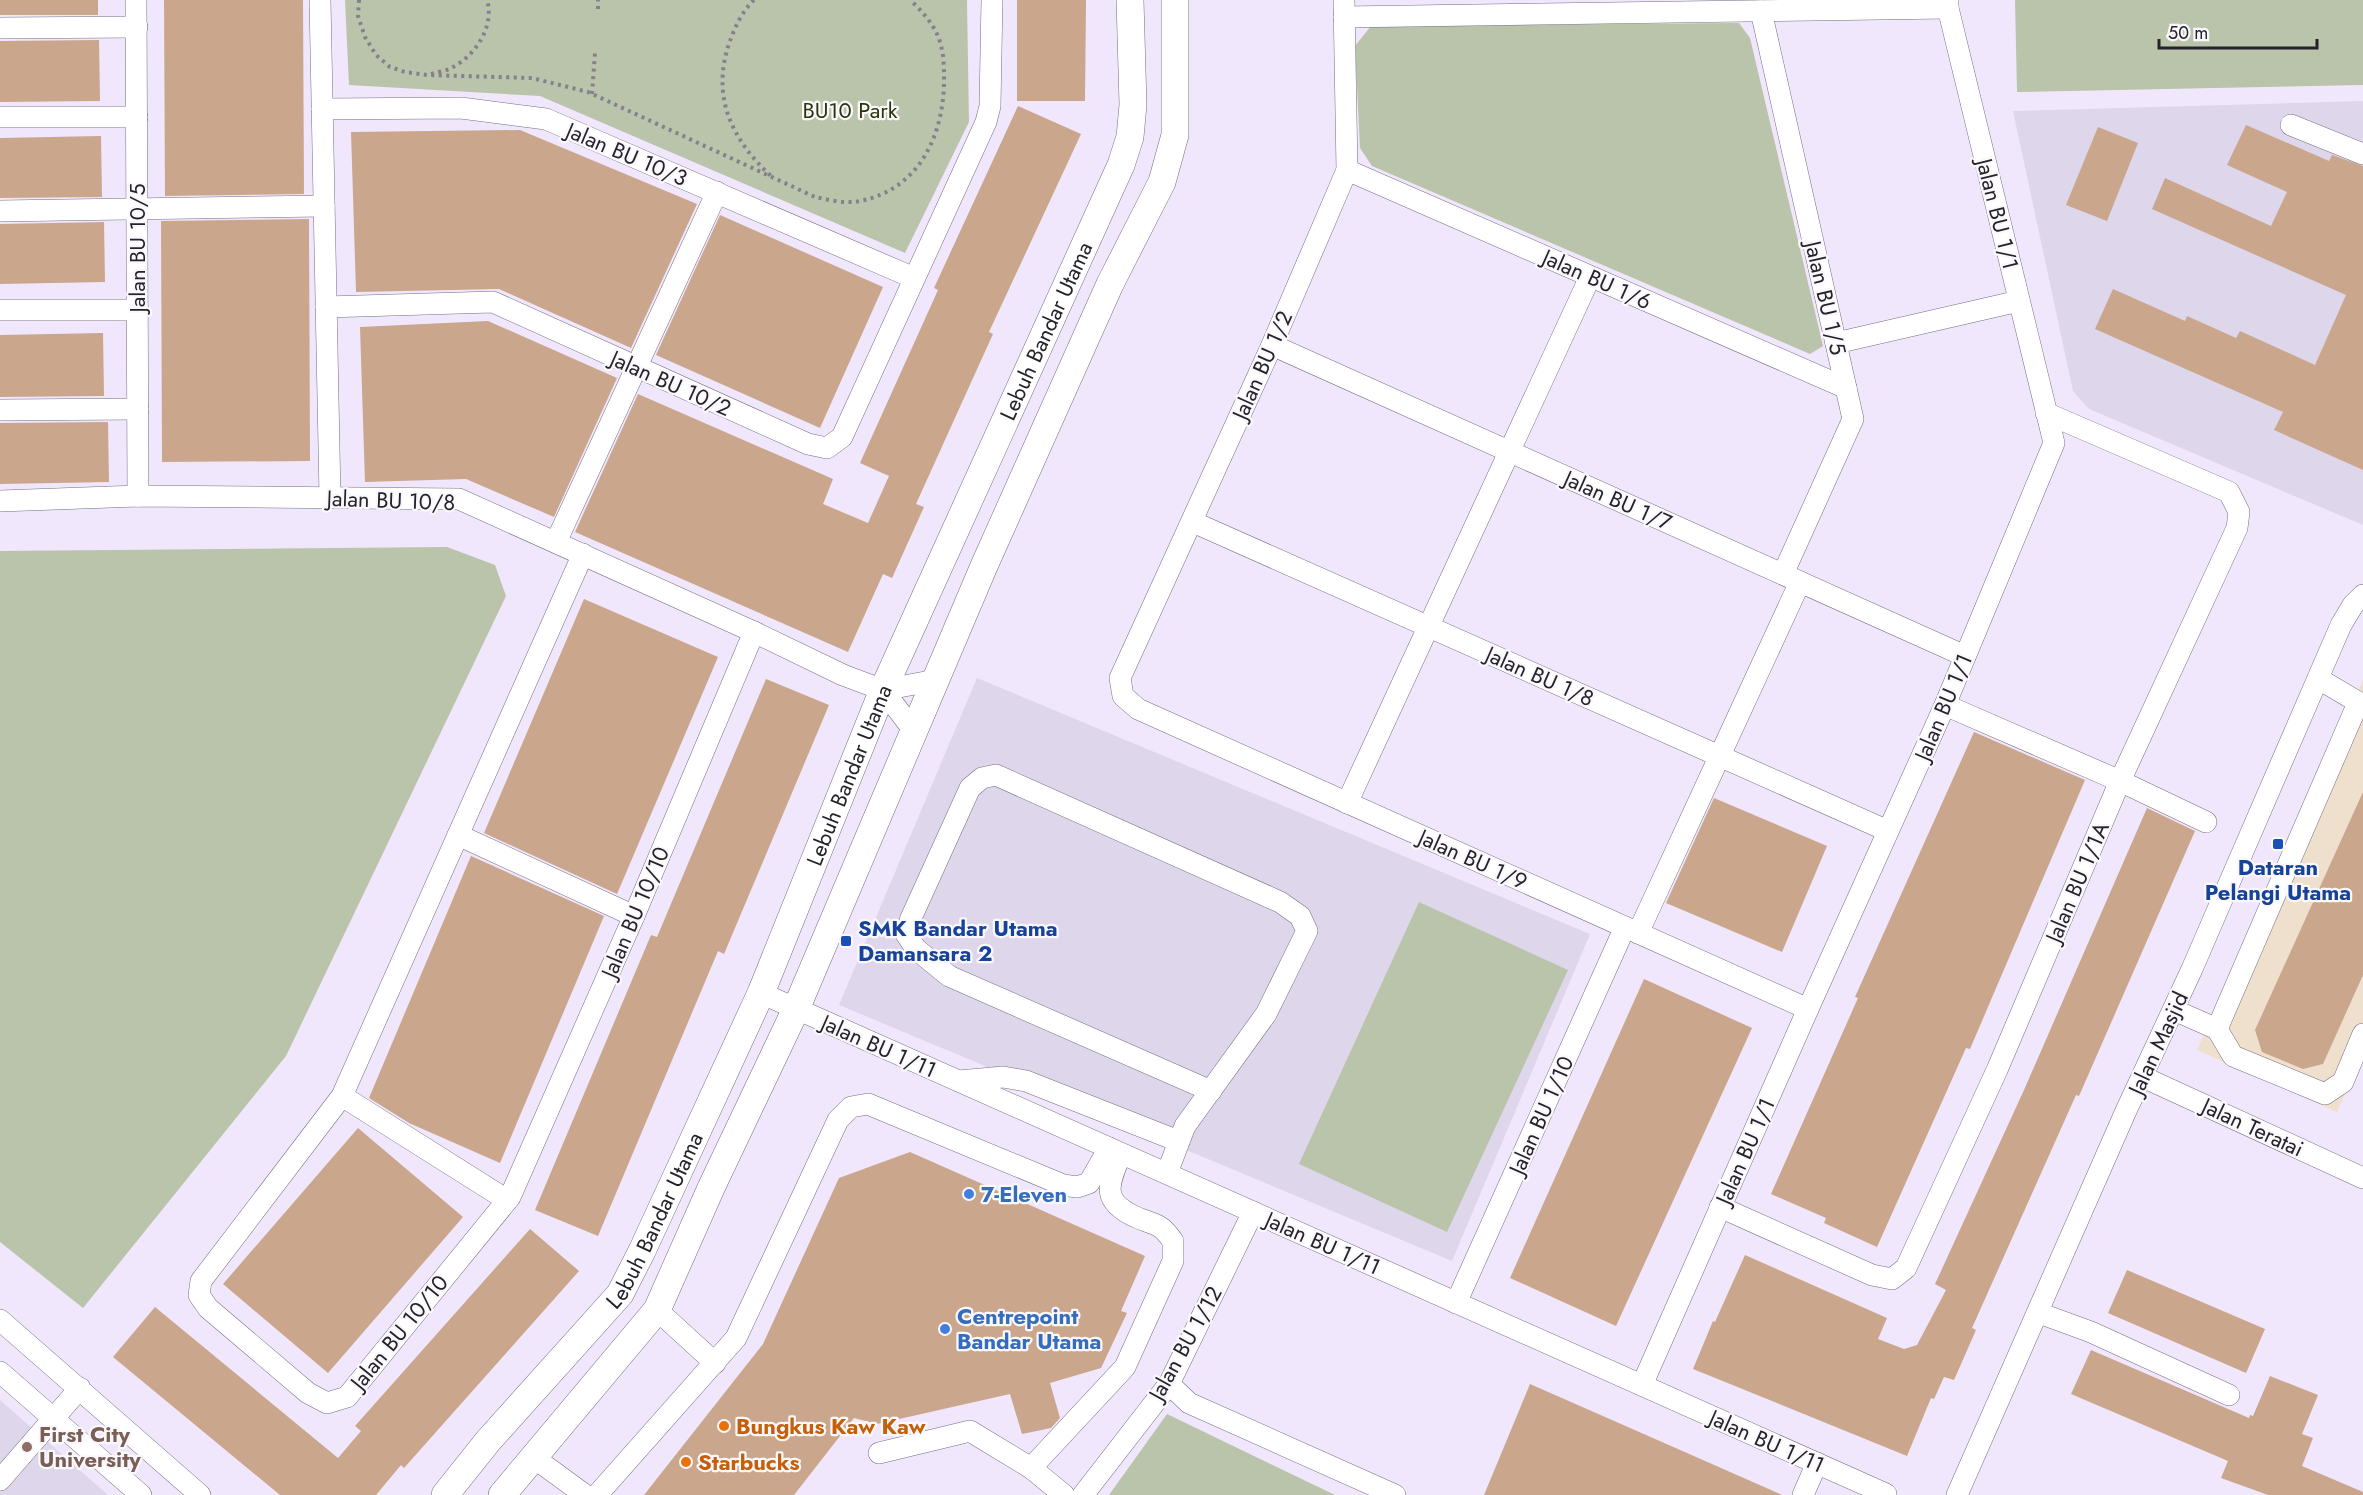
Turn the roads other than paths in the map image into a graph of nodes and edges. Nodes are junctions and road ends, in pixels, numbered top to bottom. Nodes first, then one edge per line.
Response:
1 (136, 0) edge
2 (320, 0) edge
3 (992, 0) edge
4 (1130, 0) edge
5 (1174, 0) edge
6 (1948, 4) edge
7 (1598, 7) edge
8 (1344, 8) edge
9 (1761, 11) junction
10 (136, 27) junction
11 (0, 28) edge
12 (322, 109) junction
13 (0, 117) edge
14 (137, 117) junction
15 (2290, 125) dead end
16 (2363, 154) edge
17 (1347, 170) junction
18 (717, 192) junction
19 (324, 206) junction
20 (137, 209) junction
21 (0, 211) edge
22 (1590, 277) junction
23 (914, 278) junction
24 (2019, 301) junction
25 (326, 308) junction
26 (0, 310) edge
27 (138, 310) junction
28 (1836, 343) junction
29 (1272, 345) junction
30 (637, 367) junction
31 (1846, 388) junction
32 (138, 409) junction
33 (0, 410) edge
34 (2046, 413) junction
35 (1509, 452) junction
36 (138, 496) junction
37 (330, 497) junction
38 (0, 501) edge
39 (1193, 522) junction
40 (556, 542) junction
41 (583, 554) junction
42 (1791, 578) junction
43 (2363, 595) edge
44 (1428, 627) junction
45 (754, 632) junction
46 (1965, 656) junction
47 (2319, 679) junction
48 (936, 680) junction
49 (883, 690) junction
50 (2360, 704) edge
51 (1945, 705) junction
52 (1138, 709) joint
53 (914, 731) junction
54 (1720, 756) junction
55 (2120, 781) junction
56 (1347, 803) junction
57 (2206, 822) dead end
58 (1888, 831) junction
59 (458, 834) junction
60 (634, 916) junction
61 (1631, 930) junction
62 (761, 993) junction
63 (796, 1009) junction
64 (1808, 1009) junction
65 (2174, 1010) junction
66 (2217, 1029) junction
67 (2363, 1034) edge
68 (2143, 1077) junction
69 (959, 1081) junction
70 (1211, 1091) junction
71 (342, 1096) junction
72 (1178, 1141) junction
73 (1115, 1151) junction
74 (1167, 1173) junction
75 (2363, 1178) edge
76 (507, 1200) junction
77 (1720, 1207) junction
78 (1253, 1212) junction
79 (1456, 1303) junction
80 (657, 1310) junction
81 (2038, 1313) junction
82 (0, 1320) edge
83 (715, 1363) junction
84 (0, 1372) edge
85 (1168, 1384) junction
86 (1642, 1385) junction
87 (80, 1388) junction
88 (2229, 1395) dead end
89 (49, 1415) junction
90 (879, 1452) dead end
91 (533, 1457) junction
92 (1817, 1463) junction
93 (4, 1467) edge
94 (1031, 1468) junction
95 (1886, 1494) edge
96 (141, 1495) edge
97 (200, 1495) edge
98 (445, 1495) edge
99 (502, 1495) edge
100 (585, 1495) edge
101 (597, 1495) edge
102 (1064, 1495) edge
103 (1083, 1495) edge
104 (1395, 1495) edge
105 (1803, 1495) edge
106 (1957, 1495) edge

1 - 10 street, Jalan BU 10/5
2 - 12 street
3 - 23 street
4 - 49 main road, Lebuh Bandar Utama
5 - 48 main road, Lebuh Bandar Utama
6 - 9 street
6 - 24 street, Jalan BU 1/1
7 - 8 street
7 - 9 street
8 - 17 street, Jalan BU 1/2
9 - 28 street, Jalan BU 1/5
10 - 11 street
10 - 14 street, Jalan BU 10/5
12 - 18 street, Jalan BU 10/3
12 - 19 street
13 - 14 street
14 - 20 street, Jalan BU 10/5
15 - 16 street
17 - 22 street, Jalan BU 1/6
17 - 29 street, Jalan BU 1/2
18 - 23 street, Jalan BU 10/3
18 - 30 street
19 - 20 street
19 - 25 street
20 - 21 street
20 - 27 street, Jalan BU 10/5
22 - 31 street, Jalan BU 1/6
22 - 35 street
23 - 30 street, Jalan BU 10/2
24 - 28 street
24 - 34 street, Jalan BU 1/1
25 - 30 street, Jalan BU 10/2
25 - 37 street
26 - 27 street
27 - 32 street, Jalan BU 10/5
28 - 31 street, Jalan BU 1/5
29 - 35 street, Jalan BU 1/7
29 - 39 street, Jalan BU 1/2
30 - 40 street
31 - 42 street, Jalan BU 1/5
32 - 33 street
32 - 36 street, Jalan BU 10/5
34 - 46 street, Jalan BU 1/1
34 - 55 street, Jalan BU 1/1A
35 - 42 street, Jalan BU 1/7
35 - 44 street
36 - 37 street, Jalan BU 10/8
36 - 38 street, Jalan BU 10/8
37 - 40 street, Jalan BU 10/8
39 - 44 street, Jalan BU 1/8
39 - 52 street, Jalan BU 1/2
40 - 41 street, Jalan BU 10/8
41 - 45 street, Jalan BU 10/8
41 - 59 street, Jalan BU 10/10
42 - 46 street, Jalan BU 1/7
42 - 54 street, Jalan BU 1/5
43 - 47 street, Jalan Masjid
44 - 54 street, Jalan BU 1/8
44 - 56 street
45 - 49 street
45 - 60 street, Jalan BU 10/10
46 - 51 street, Jalan BU 1/1
47 - 50 street
47 - 65 street, Jalan Masjid
48 - 49 street
48 - 53 main road, Lebuh Bandar Utama
49 - 53 street
49 - 62 main road, Lebuh Bandar Utama
50 - 66 street
51 - 55 street
51 - 58 street, Jalan BU 1/1
52 - 56 street, Jalan BU 1/9
53 - 63 main road, Lebuh Bandar Utama
54 - 58 street, Jalan BU 1/8
54 - 61 street, Jalan BU 1/10
55 - 57 street
55 - 77 street, Jalan BU 1/1A
56 - 61 street, Jalan BU 1/9
58 - 64 street, Jalan BU 1/1
59 - 60 street
59 - 71 street, Jalan BU 10/10
60 - 76 street, Jalan BU 10/10
61 - 64 street, Jalan BU 1/9
61 - 79 street, Jalan BU 1/10
62 - 63 street, Jalan BU 1/11
62 - 98 main road, Lebuh Bandar Utama
63 - 69 street, Jalan BU 1/11
63 - 80 main road, Lebuh Bandar Utama
64 - 77 street, Jalan BU 1/1
65 - 66 street
65 - 68 street, Jalan Masjid
66 - 67 street
68 - 75 street, Jalan Teratai
68 - 81 street, Jalan Masjid
69 - 72 street
69 - 73 street, Jalan BU 1/11
70 - 70 street
70 - 72 street
71 - 76 street
71 - 76 street, Jalan BU 10/10
72 - 74 street
73 - 74 street, Jalan BU 1/11
73 - 83 street
73 - 94 street
74 - 78 street, Jalan BU 1/11
77 - 86 street, Jalan BU 1/1
78 - 79 street, Jalan BU 1/11
78 - 85 street, Jalan BU 1/12
79 - 86 street, Jalan BU 1/11
80 - 83 street
80 - 91 main road, Lebuh Bandar Utama
81 - 88 street
81 - 106 street, Jalan Masjid
82 - 87 street
83 - 101 street
84 - 89 street
85 - 103 street, Jalan BU 1/12
85 - 104 street
86 - 92 street, Jalan BU 1/11
87 - 89 street
87 - 97 street
89 - 93 street
89 - 96 street
90 - 94 street
91 - 99 main road, Lebuh Bandar Utama
91 - 100 street
92 - 95 street, Jalan BU 1/11
92 - 105 street
94 - 102 street

